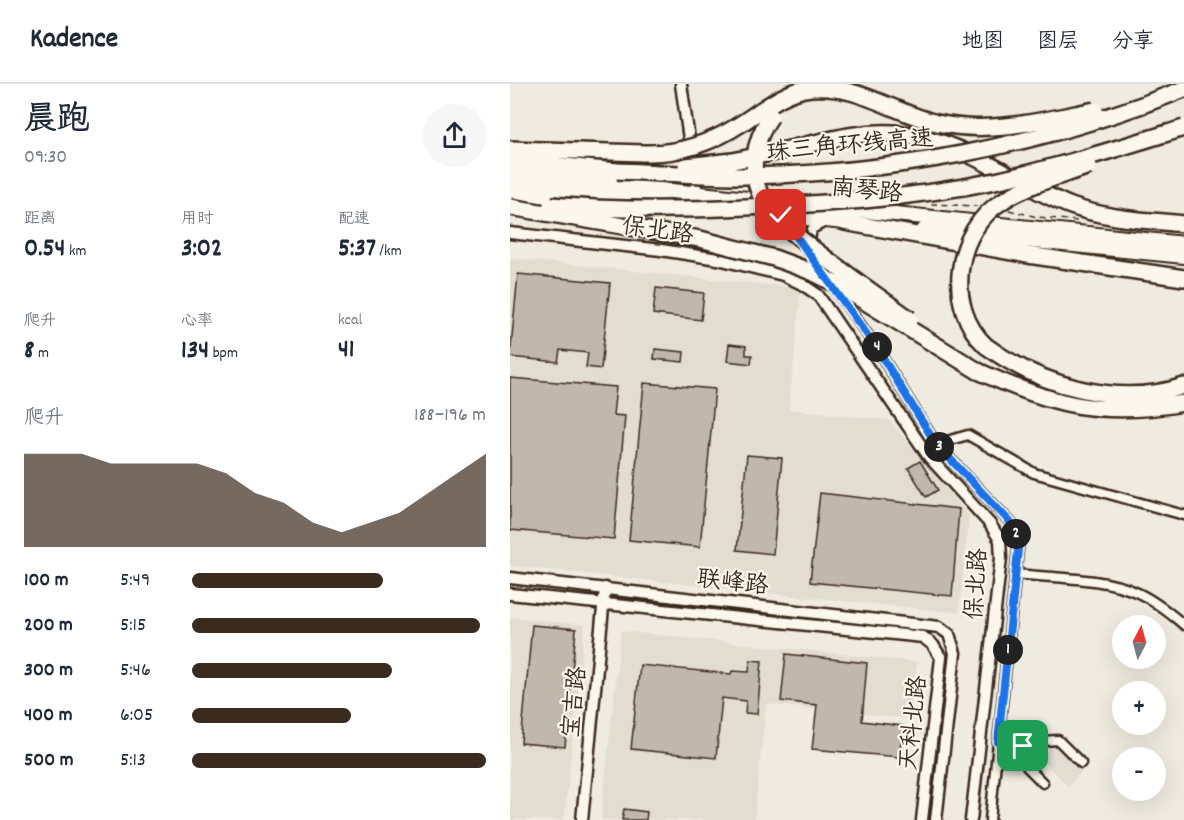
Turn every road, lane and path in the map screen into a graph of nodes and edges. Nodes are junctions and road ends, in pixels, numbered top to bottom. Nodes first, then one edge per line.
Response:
1 (681, 84) edge
2 (820, 87) junction
3 (1184, 89) edge
4 (1163, 97) junction
5 (1184, 129) edge
6 (510, 149) edge
7 (510, 161) edge
8 (617, 171) junction
9 (510, 174) edge
10 (510, 188) edge
11 (812, 192) dead end
12 (770, 193) dead end
13 (697, 194) junction
14 (510, 201) edge
15 (929, 204) dead end
16 (978, 206) dead end
17 (510, 207) edge
18 (1009, 210) dead end
19 (781, 215) junction
20 (837, 221) junction
21 (1082, 222) dead end
22 (1184, 224) edge
23 (510, 233) edge
24 (1184, 244) edge
25 (807, 251) junction
26 (1184, 256) edge
27 (1184, 278) edge
28 (979, 369) junction
29 (1184, 388) edge
30 (1184, 404) edge
31 (936, 444) junction
32 (1184, 515) edge
33 (1015, 574) junction
34 (510, 578) edge
35 (605, 588) junction
36 (510, 594) edge
37 (604, 603) junction
38 (1184, 625) edge
39 (923, 637) joint
40 (998, 742) junction
41 (1028, 750) junction
42 (1081, 763) dead end
43 (1043, 783) dead end
44 (582, 820) edge
45 (922, 820) edge
46 (936, 820) edge
47 (971, 820) edge
48 (990, 820) edge

1 - 13 street
2 - 4 highway, bridge
2 - 6 highway, bridge
2 - 28 highway, bridge
3 - 4 highway, 珠三角环线高速, bridge
4 - 8 highway, 珠三角环线高速, bridge
5 - 14 highway, bridge
5 - 29 highway, bridge
7 - 8 highway, 珠三角环线高速
8 - 22 highway, bridge
9 - 13 main road, 南琴路
10 - 19 main road, 南琴路
11 - 12 path
13 - 24 main road, 南琴路
15 - 16 path
17 - 28 highway, bridge
18 - 21 path
19 - 20 main road, 南琴路
19 - 25 street
20 - 25 street
20 - 26 main road, 南琴路
20 - 27 highway
23 - 47 street, 保北路
25 - 31 street
28 - 30 highway
31 - 32 street
31 - 33 street
33 - 38 street
33 - 40 street
34 - 35 street, 联峰路
35 - 37 street, 宝吉路
35 - 46 street, 联峰路
36 - 37 street, 联峰路
37 - 39 street, 联峰路
37 - 44 street, 宝吉路
39 - 45 street, 天科北路
40 - 41 street
40 - 48 street
41 - 42 street
41 - 43 street

